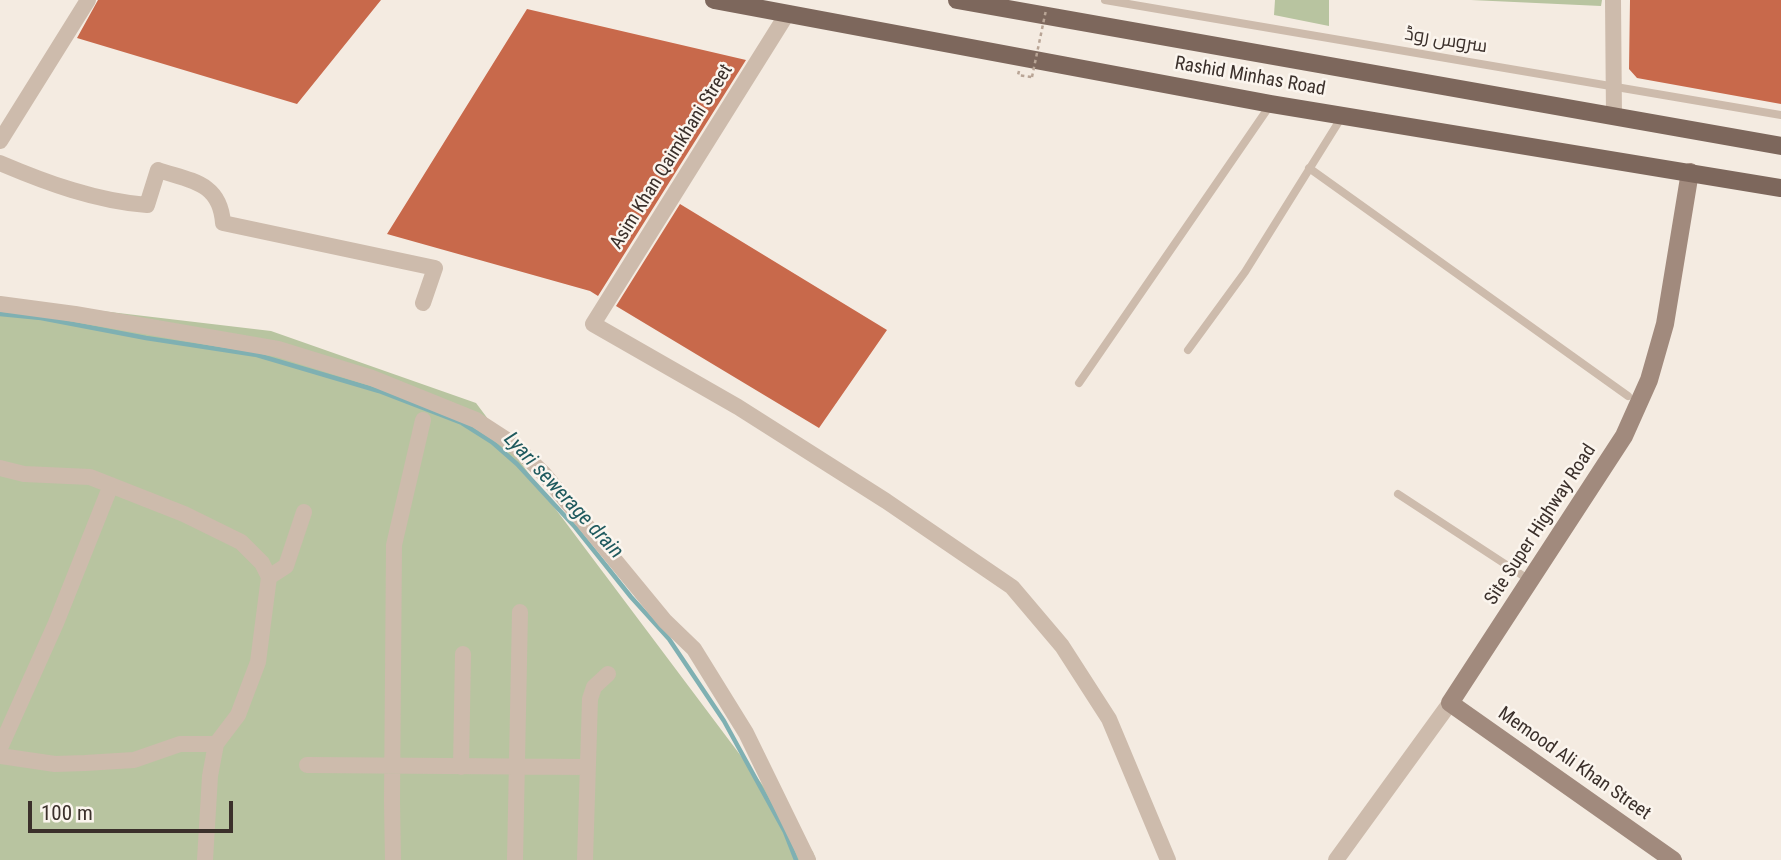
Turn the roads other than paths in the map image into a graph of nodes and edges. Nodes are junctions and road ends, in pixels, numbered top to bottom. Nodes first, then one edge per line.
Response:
1 (88, 0) edge
2 (714, 0) edge
3 (1105, 0) edge
4 (1613, 0) edge
5 (963, 1) edge
6 (787, 14) junction
7 (1614, 85) junction
8 (1271, 104) junction
9 (1343, 115) junction
10 (1781, 115) edge
11 (1614, 116) junction
12 (0, 141) edge
13 (1781, 146) edge
14 (0, 163) edge
15 (1309, 168) junction
16 (1690, 172) junction
17 (1781, 188) edge
18 (423, 303) dead end
19 (0, 304) edge
20 (1188, 350) dead end
21 (1079, 383) dead end
22 (1628, 396) dead end
23 (423, 420) dead end
24 (0, 468) edge
25 (111, 485) junction
26 (1398, 494) dead end
27 (304, 512) dead end
28 (270, 577) junction
29 (1531, 581) junction
30 (520, 612) dead end
31 (463, 654) dead end
32 (608, 674) dead end
33 (1450, 703) junction
34 (216, 744) junction
35 (0, 748) edge
36 (0, 756) edge
37 (307, 765) dead end
38 (392, 767) junction
39 (461, 767) junction
40 (518, 767) junction
41 (586, 767) junction
42 (205, 860) edge
43 (393, 860) edge
44 (515, 860) edge
45 (585, 860) edge
46 (808, 860) edge
47 (1168, 860) edge
48 (1336, 860) edge
49 (1673, 860) edge

1 - 12 street
2 - 6 main road, Rashid Minhas Road
3 - 7 lane, سروس روڈ
4 - 7 street
5 - 11 main road, Rashid Minhas Road
6 - 8 main road, Rashid Minhas Road
6 - 47 street, Asim Khan Qaimkhani Street
7 - 10 lane, سروس روڈ
7 - 11 street
8 - 9 main road, Rashid Minhas Road
8 - 21 lane
9 - 15 lane
9 - 16 main road, Rashid Minhas Road
11 - 13 main road, Rashid Minhas Road
14 - 18 street
15 - 20 lane
15 - 22 lane
16 - 17 main road, Rashid Minhas Road
16 - 29 street, Site Super Highway Road
19 - 46 street
23 - 38 street
24 - 25 street
25 - 28 street
25 - 35 street
26 - 29 lane
27 - 28 street
28 - 34 street
29 - 33 street, Site Super Highway Road
30 - 40 street
31 - 39 street
32 - 41 street
33 - 48 street, Site Super Highway Road
33 - 49 street, Memood Ali Khan Street
34 - 36 street
34 - 42 street
37 - 38 street
38 - 39 street
38 - 43 street
39 - 40 street
40 - 41 street
40 - 44 street
41 - 45 street

